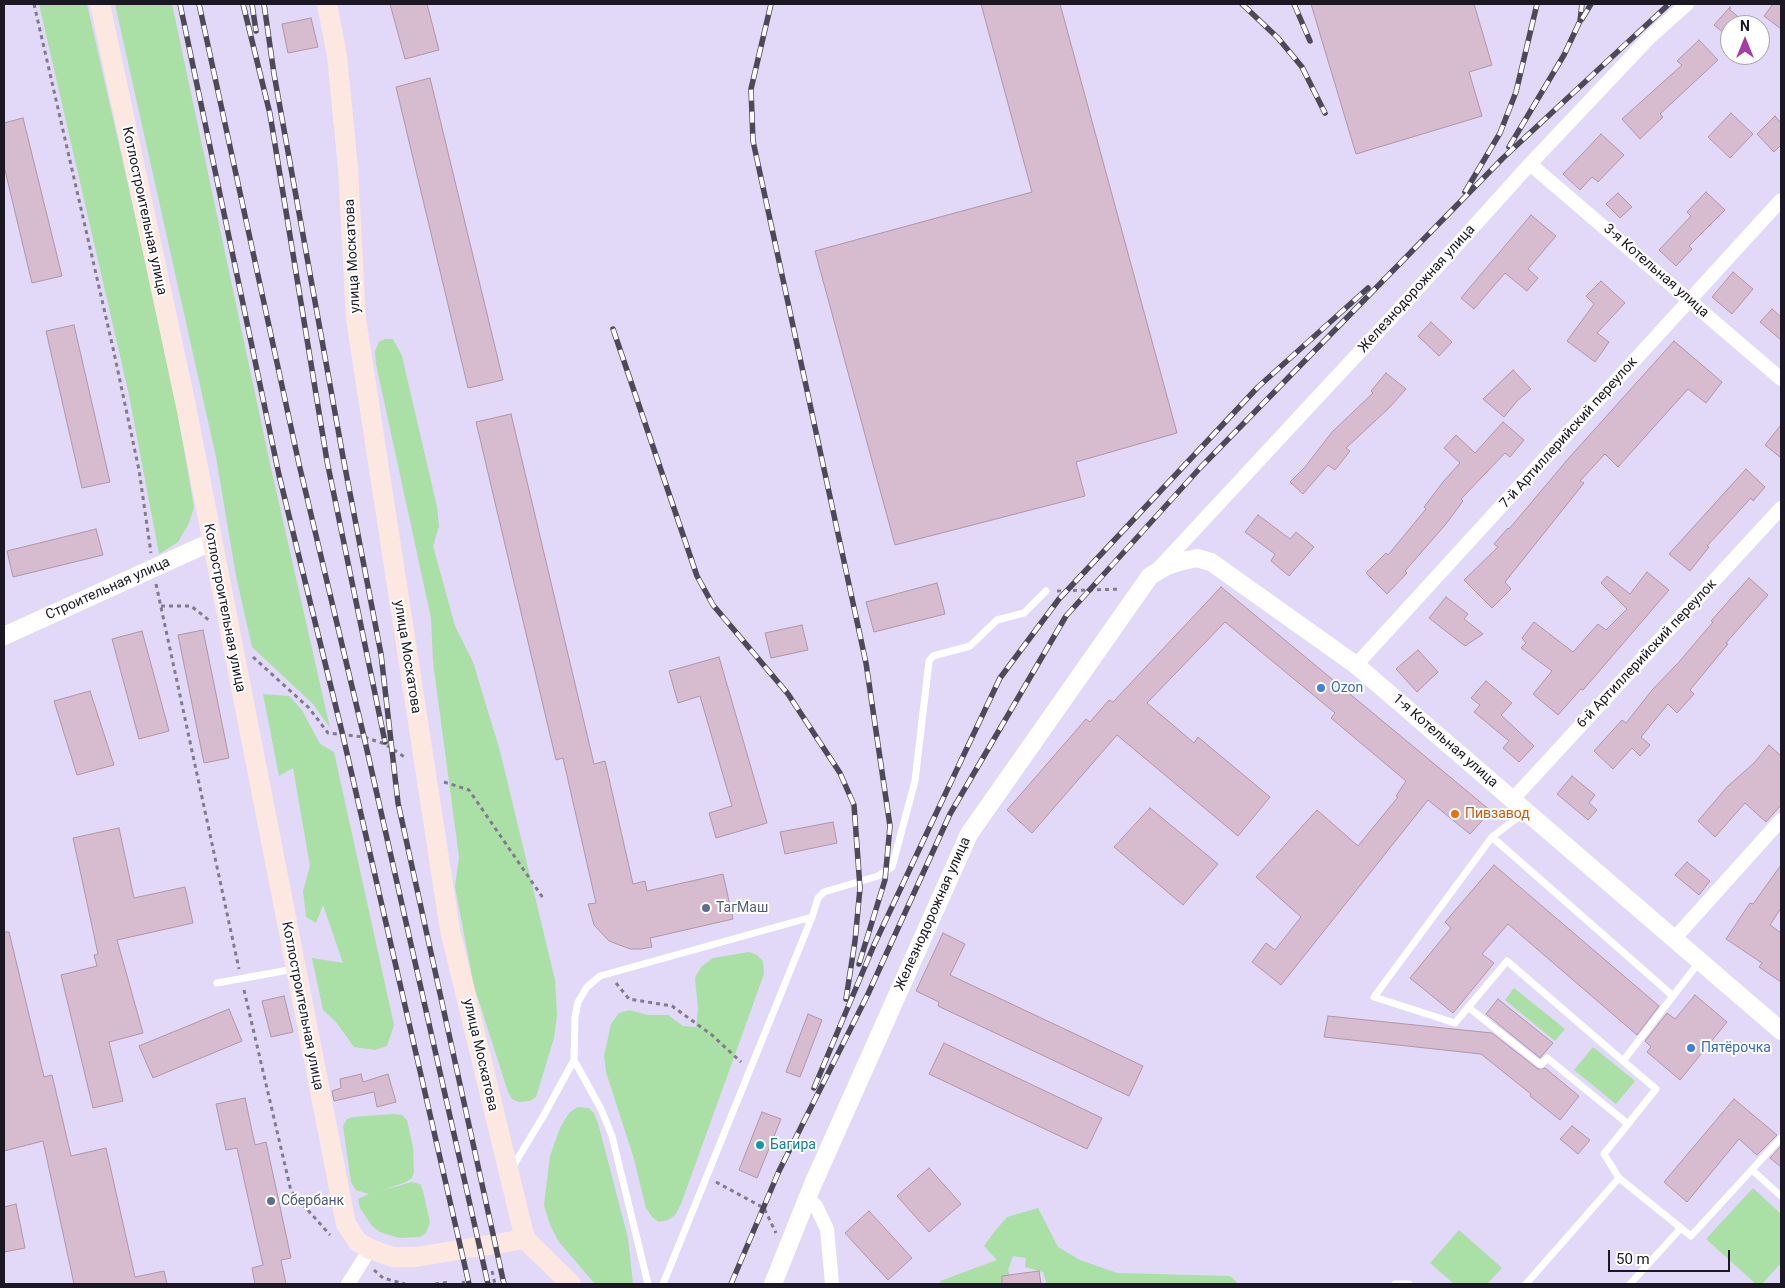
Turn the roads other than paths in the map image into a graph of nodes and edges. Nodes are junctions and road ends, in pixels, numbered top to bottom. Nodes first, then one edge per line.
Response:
1 (100, 4) edge
2 (328, 4) edge
3 (1687, 4) edge
4 (1530, 164) junction
5 (1781, 200) edge
6 (1690, 300) junction
7 (1781, 379) edge
8 (1781, 508) edge
9 (211, 542) junction
10 (1183, 561) joint
11 (1150, 576) junction
12 (1046, 591) road end
13 (4, 636) edge
14 (1356, 665) junction
15 (1512, 800) junction
16 (1526, 811) junction
17 (1781, 820) edge
18 (1492, 837) junction
19 (812, 917) junction
20 (1674, 939) junction
21 (1700, 961) junction
22 (294, 968) junction
23 (217, 983) dead end
24 (1673, 996) junction
25 (1468, 1007) junction
26 (1781, 1031) edge
27 (574, 1060) junction
28 (1623, 1061) junction
29 (1628, 1124) junction
30 (1781, 1138) edge
31 (1752, 1170) junction
32 (508, 1174) junction
33 (1619, 1178) junction
34 (1781, 1196) edge
35 (807, 1198) junction
36 (1681, 1228) junction
37 (525, 1239) junction
38 (370, 1250) junction
39 (348, 1284) edge
40 (571, 1284) edge
41 (648, 1284) edge
42 (663, 1284) edge
43 (773, 1284) edge
44 (832, 1284) edge
45 (1395, 1284) edge
46 (1409, 1284) edge
47 (1526, 1284) edge
48 (1630, 1284) edge

1 - 9 main road, Котлостроительная улица
2 - 32 main road, улица Москатова
3 - 4 street, Железнодорожная улица
4 - 6 street, 3-я Котельная улица
4 - 11 street, Железнодорожная улица
5 - 6 street, 7-й Артиллерийский переулок
6 - 7 street, 3-я Котельная улица
6 - 14 street, 7-й Артиллерийский переулок
8 - 15 street, 6-й Артиллерийский переулок
9 - 13 street, Строительная улица
9 - 22 main road, Котлостроительная улица
10 - 11 street, Железнодорожная улица
10 - 14 street, 1-я Котельная улица
11 - 35 street, Железнодорожная улица
12 - 19 lane
14 - 15 street, 1-я Котельная улица
15 - 16 street, 1-я Котельная улица
16 - 18 lane
16 - 20 street, 1-я Котельная улица
17 - 20 street
18 - 24 lane
18 - 25 lane
19 - 27 lane
19 - 42 lane
20 - 21 street, 1-я Котельная улица
21 - 24 lane
21 - 26 street, 1-я Котельная улица
22 - 23 lane
22 - 38 main road, Котлостроительная улица
24 - 28 lane
25 - 28 lane
25 - 29 lane
27 - 32 lane
27 - 41 lane
28 - 29 lane
29 - 33 lane
30 - 31 lane
31 - 34 lane
31 - 36 lane
32 - 37 main road, улица Москатова
33 - 36 lane
33 - 47 lane
35 - 43 street, Железнодорожная улица
35 - 44 street
36 - 48 lane
37 - 38 main road
37 - 40 main road
38 - 39 street
45 - 46 lane

